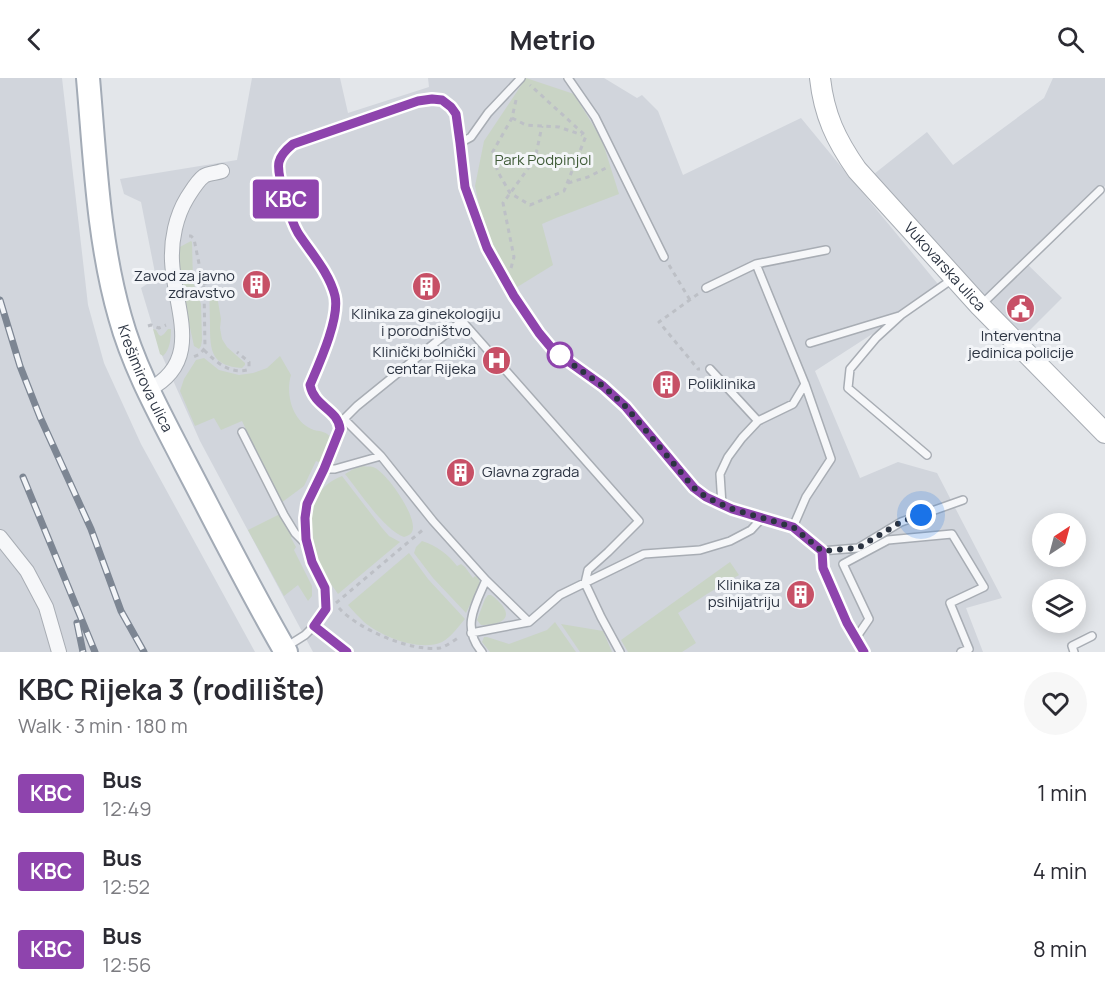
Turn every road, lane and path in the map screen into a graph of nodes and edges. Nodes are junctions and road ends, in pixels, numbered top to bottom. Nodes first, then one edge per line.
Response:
1 (88, 78) edge
2 (521, 78) edge
3 (568, 78) edge
4 (820, 78) edge
5 (530, 85) dead end
6 (517, 98) dead end
7 (512, 118) junction
8 (542, 126) junction
9 (585, 136) junction
10 (604, 136) junction
11 (460, 143) junction
12 (617, 162) junction
13 (222, 171) dead end
14 (568, 183) junction
15 (1100, 190) dead end
16 (510, 193) junction
17 (188, 237) dead end
18 (826, 250) dead end
19 (664, 257) joint
20 (756, 264) junction
21 (222, 278) dead end
22 (954, 278) junction
23 (203, 284) junction
24 (507, 284) junction
25 (706, 288) joint
26 (690, 300) junction
27 (980, 306) junction
28 (901, 315) junction
29 (170, 321) dead end
30 (148, 326) dead end
31 (810, 344) dead end
32 (204, 350) junction
33 (237, 352) dead end
34 (189, 359) dead end
35 (710, 369) joint
36 (805, 384) junction
37 (148, 390) junction
38 (341, 420) junction
39 (758, 422) junction
40 (242, 432) dead end
41 (1105, 433) edge
42 (927, 455) dead end
43 (381, 456) junction
44 (324, 469) junction
45 (963, 500) dead end
46 (722, 505) junction
47 (763, 518) junction
48 (433, 521) junction
49 (793, 527) junction
50 (0, 537) edge
51 (308, 546) junction
52 (822, 551) junction
53 (486, 580) junction
54 (585, 583) junction
55 (342, 598) dead end
56 (335, 604) dead end
57 (529, 622) junction
58 (314, 626) junction
59 (471, 633) junction
60 (1092, 636) dead end
61 (856, 638) junction
62 (285, 650) edge
63 (59, 652) edge
64 (347, 652) edge
65 (482, 652) edge
66 (620, 652) edge
67 (864, 652) edge
68 (962, 652) edge
69 (1074, 652) edge

1 - 37 main road, Krešimirova ulica
2 - 11 lane
3 - 10 lane
4 - 22 main road, Vukovarska ulica
5 - 9 path
6 - 7 path
7 - 8 path
7 - 16 path
8 - 9 path
8 - 16 path
9 - 10 path
9 - 14 path
10 - 12 lane
11 - 24 lane
11 - 38 lane
12 - 14 path
12 - 19 lane
13 - 37 street
14 - 16 path
15 - 27 lane
16 - 24 path
17 - 23 path
18 - 20 lane
19 - 26 path
20 - 25 lane
20 - 36 lane
21 - 23 path
22 - 27 main road, Vukovarska ulica
22 - 28 lane
23 - 32 path
24 - 46 lane
25 - 26 path
26 - 35 path
27 - 41 main road, Vukovarska ulica
28 - 31 lane
28 - 42 lane
29 - 30 path
32 - 33 path
32 - 34 path
35 - 39 lane
36 - 39 lane
36 - 49 lane
37 - 62 main road, Krešimirova ulica
38 - 43 lane
38 - 44 lane
38 - 54 lane
39 - 46 lane
40 - 51 lane
43 - 44 lane
43 - 48 lane
44 - 51 lane
45 - 52 lane
46 - 47 lane
47 - 49 lane
47 - 54 lane
48 - 53 lane
48 - 55 path
49 - 52 lane
50 - 63 street
51 - 58 lane
52 - 61 lane
53 - 57 lane
53 - 59 lane
54 - 57 lane
54 - 66 lane
56 - 59 path
57 - 59 lane
58 - 62 lane
58 - 64 lane
59 - 65 lane
60 - 69 lane
61 - 67 lane
61 - 68 lane

